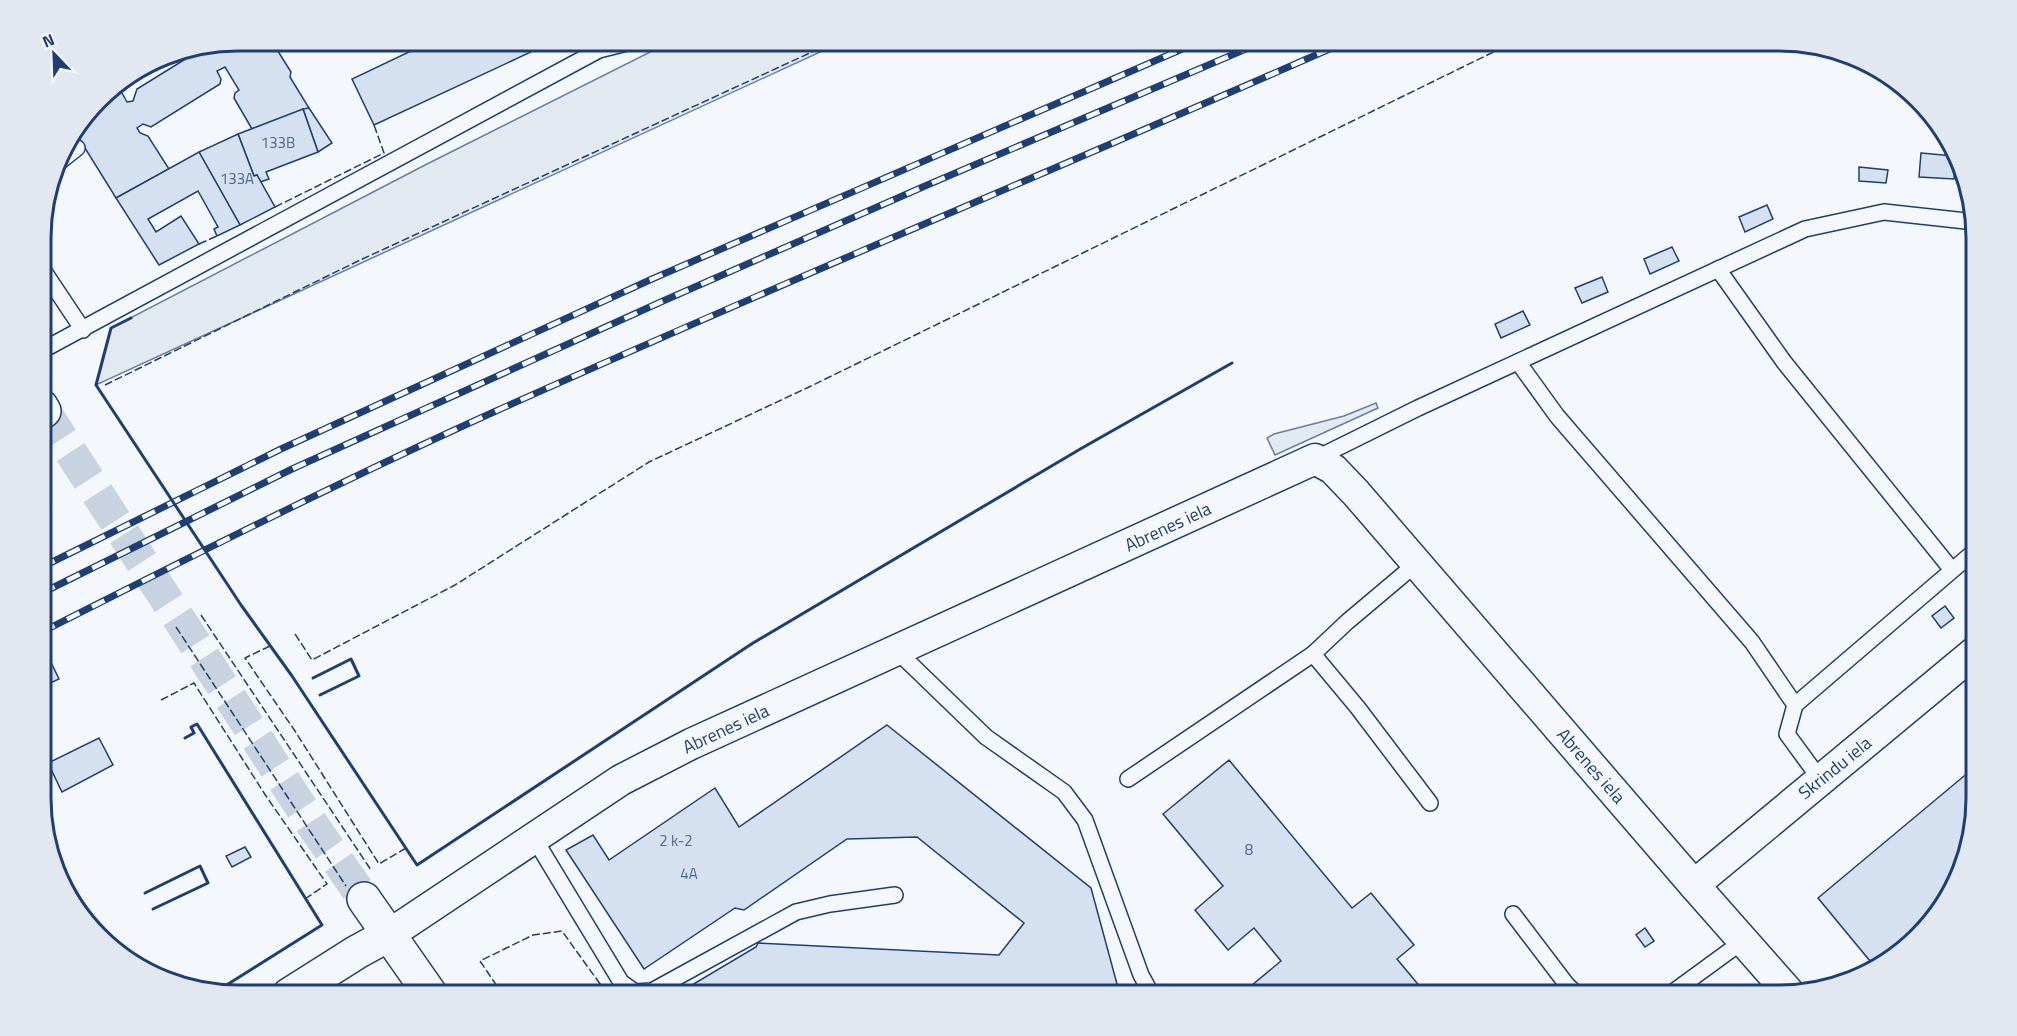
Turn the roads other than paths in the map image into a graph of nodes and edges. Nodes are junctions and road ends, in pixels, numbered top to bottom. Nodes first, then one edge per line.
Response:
1 (586, 51) edge
2 (77, 148) dead end
3 (72, 152) edge
4 (1965, 221) edge
5 (1718, 269) junction
6 (51, 282) edge
7 (83, 330) junction
8 (51, 346) edge
9 (1518, 362) junction
10 (1315, 459) junction
11 (1966, 558) edge
12 (1417, 562) junction
13 (1952, 570) junction
14 (897, 651) junction
15 (1313, 654) junction
16 (1966, 659) edge
17 (1795, 705) junction
18 (1128, 779) dead end
19 (1820, 779) junction
20 (1430, 803) dead end
21 (534, 838) junction
22 (1694, 885) junction
23 (895, 895) dead end
24 (364, 899) tunnel mouth
25 (1513, 914) dead end
26 (390, 934) junction
27 (1743, 941) junction
28 (306, 985) edge
29 (424, 985) edge
30 (625, 985) edge
31 (663, 985) edge
32 (1147, 985) edge
33 (1567, 985) edge
34 (1683, 985) edge
35 (1782, 985) edge

1 - 7 lane
2 - 3 lane
4 - 5 lane
5 - 9 lane
5 - 13 lane
6 - 7 lane
7 - 8 lane
9 - 10 lane
9 - 17 lane
10 - 12 street, Abrenes iela
10 - 14 street, Abrenes iela
11 - 13 lane
12 - 15 lane
12 - 22 street, Abrenes iela
13 - 17 lane
14 - 21 street, Abrenes iela
14 - 32 lane
15 - 18 lane
15 - 20 lane
16 - 19 street, Skrindu iela
17 - 19 lane
19 - 22 street, Skrindu iela
21 - 26 street, Abrenes iela
21 - 30 lane
22 - 27 street, Abrenes iela
23 - 31 lane
24 - 26 street
25 - 33 lane
26 - 28 street
26 - 29 street
27 - 34 lane
27 - 35 street, Abrenes iela

